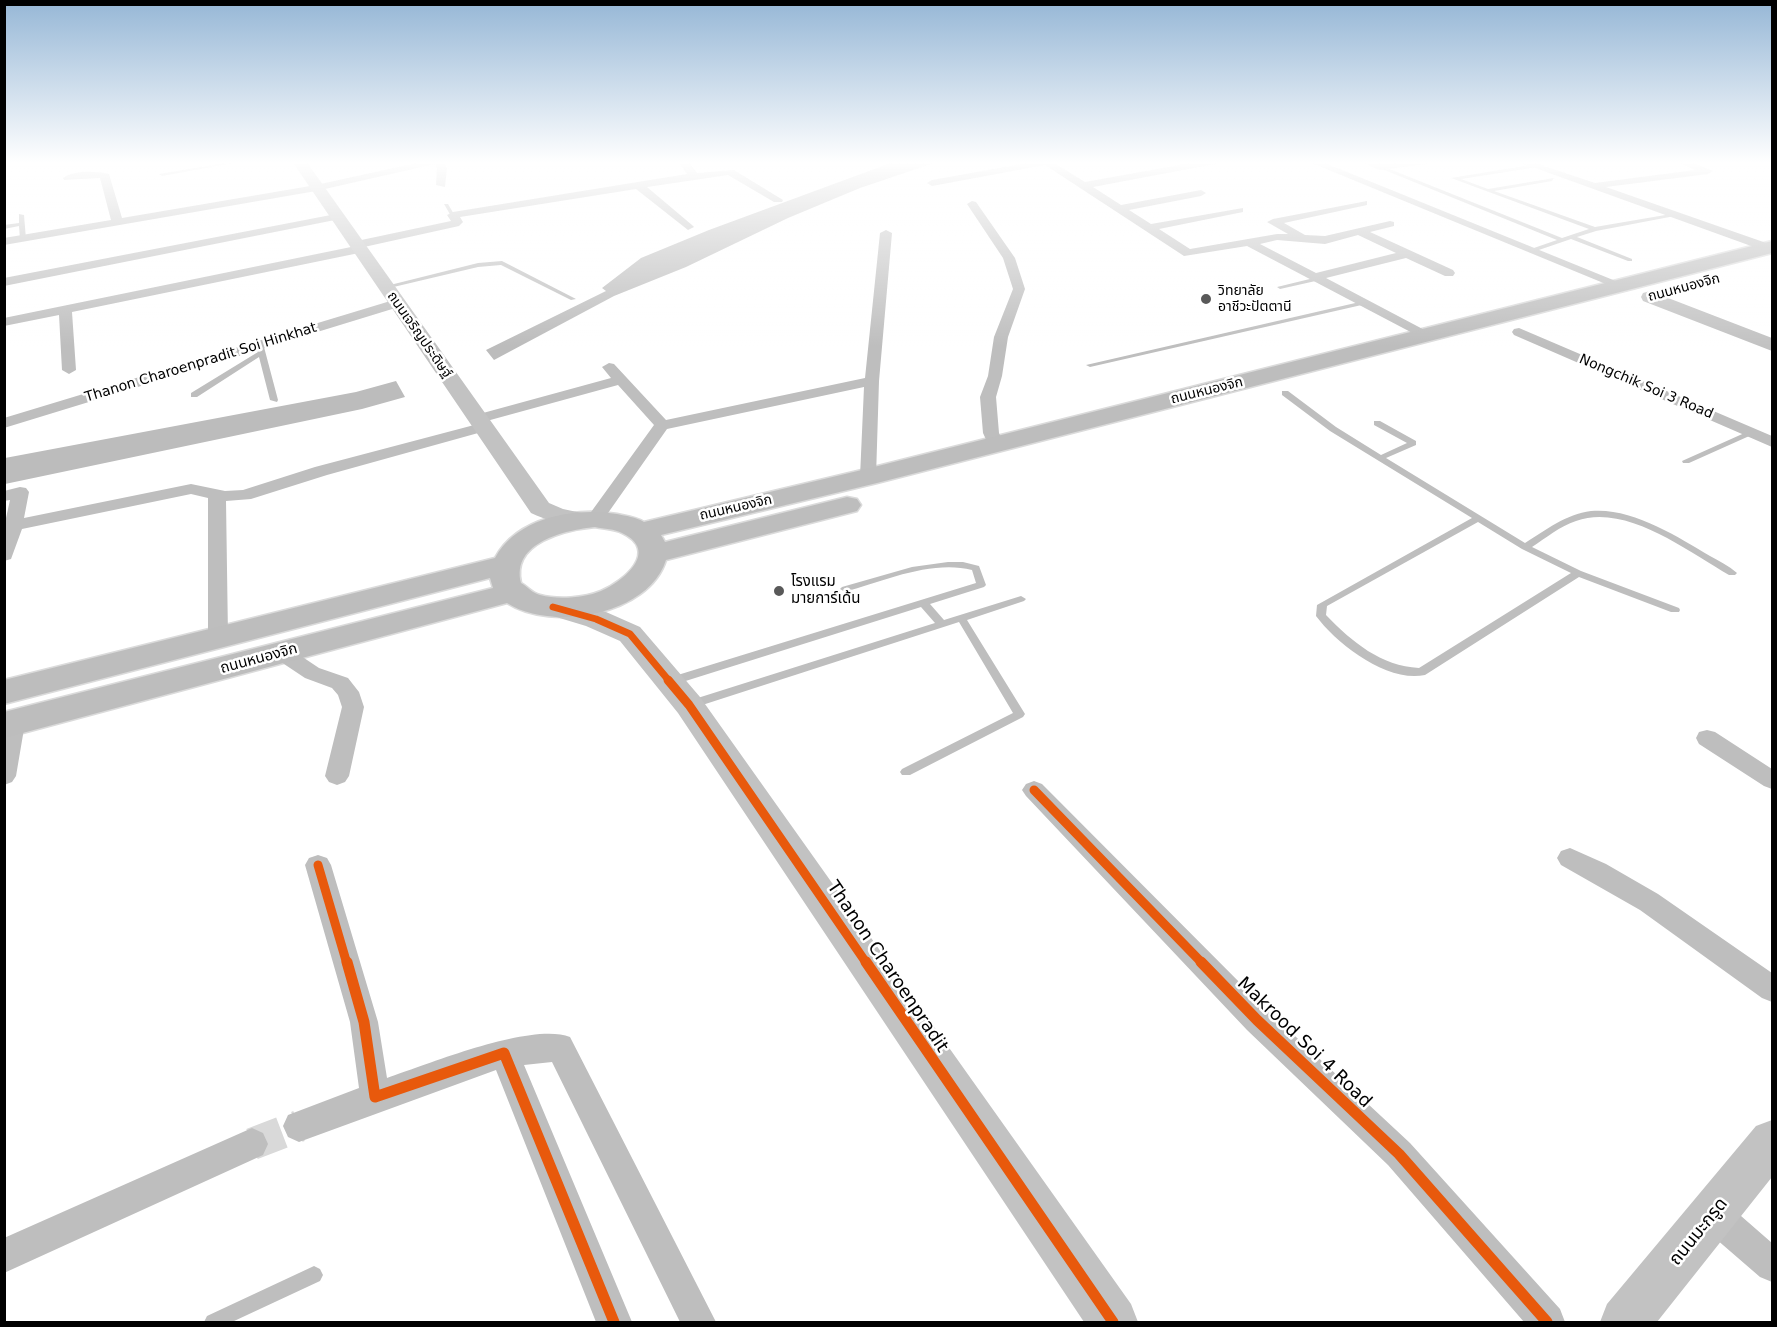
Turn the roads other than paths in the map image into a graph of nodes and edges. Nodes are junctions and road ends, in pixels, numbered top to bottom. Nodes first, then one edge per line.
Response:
1 (112, 223) edge
2 (308, 223) edge
3 (340, 223) edge
4 (456, 223) edge
5 (683, 223) edge
6 (985, 223) edge
7 (1140, 223) edge
8 (1174, 223) edge
9 (1275, 223) edge
10 (1467, 223) edge
11 (1519, 223) edge
12 (1578, 223) edge
13 (1631, 223) edge
14 (1697, 223) edge
15 (22, 224) joint
16 (1390, 224) dead end
17 (4, 227) edge
18 (688, 227) dead end
19 (1148, 228) junction
20 (1595, 229) junction
21 (1358, 231) junction
22 (886, 233) dead end
23 (1304, 237) junction
24 (1571, 237) junction
25 (23, 239) junction
26 (1562, 240) junction
27 (4, 242) edge
28 (1248, 242) junction
29 (358, 247) junction
30 (1533, 250) junction
31 (1771, 253) edge
32 (1407, 254) junction
33 (1630, 260) dead end
34 (1449, 273) dead end
35 (1316, 278) junction
36 (4, 282) edge
37 (385, 286) junction
38 (1622, 286) junction
39 (1280, 287) dead end
40 (1650, 297) junction
41 (573, 299) dead end
42 (397, 303) junction
43 (1364, 303) junction
44 (65, 309) junction
45 (4, 322) edge
46 (1519, 332) junction
47 (1427, 335) junction
48 (1773, 345) edge
49 (260, 348) junction
50 (1337, 358) junction
51 (1090, 365) dead end
52 (609, 367) dead end
53 (69, 370) dead end
54 (1359, 374) junction
55 (620, 380) junction
56 (872, 381) junction
57 (1284, 393) junction
58 (194, 395) dead end
59 (274, 400) dead end
60 (4, 423) edge
61 (481, 423) junction
62 (1377, 423) dead end
63 (662, 425) junction
64 (1752, 434) junction
65 (1773, 442) edge
66 (996, 445) junction
67 (1380, 458) junction
68 (1686, 461) dead end
69 (868, 477) junction
70 (12, 494) edge
71 (217, 495) junction
72 (540, 508) junction
73 (1478, 518) junction
74 (588, 519) junction
75 (14, 525) junction
76 (648, 543) junction
77 (1525, 547) junction
78 (4, 555) edge
79 (514, 566) junction
80 (1578, 573) junction
81 (1732, 573) dead end
82 (634, 586) junction
83 (845, 588) dead end
84 (1021, 599) dead end
85 (925, 604) junction
86 (554, 607) junction
87 (1675, 610) dead end
88 (961, 618) junction
89 (942, 624) junction
90 (630, 634) junction
91 (218, 638) junction
92 (282, 653) junction
93 (4, 692) edge
94 (679, 693) junction
95 (10, 724) edge
96 (1707, 738) dead end
97 (906, 772) dead end
98 (4, 776) edge
99 (336, 776) dead end
100 (1773, 780) edge
101 (1034, 790) dead end
102 (1570, 858) dead end
103 (318, 865) dead end
104 (1773, 989) edge
105 (504, 1053) junction
106 (375, 1097) junction
107 (299, 1126) tunnel mouth
108 (1773, 1142) edge
109 (252, 1144) tunnel mouth
110 (1713, 1214) junction
111 (4, 1256) edge
112 (1773, 1265) edge
113 (314, 1275) dead end
114 (213, 1323) edge
115 (614, 1323) edge
116 (698, 1323) edge
117 (1113, 1323) edge
118 (1547, 1323) edge
119 (1625, 1323) edge

1 - 25 street
2 - 36 street
3 - 29 main road, ถนนเจริญประดิษฐ์
4 - 29 street
5 - 18 street
6 - 66 street
7 - 19 street
8 - 19 street
9 - 23 street
10 - 30 street
11 - 26 lane
12 - 20 lane
13 - 20 lane
14 - 31 street
15 - 17 lane
15 - 25 lane
16 - 21 street
19 - 28 street
20 - 24 lane
21 - 23 street
21 - 32 street
22 - 56 street
23 - 28 street
24 - 26 lane
24 - 33 lane
25 - 27 street
26 - 30 lane
28 - 35 street
29 - 37 main road, ถนนเจริญประดิษฐ์
29 - 44 street
30 - 38 street
31 - 38 main road, ถนนหนองจิก
31 - 40 main road, ถนนหนองจิก
32 - 34 street
32 - 35 street
35 - 39 lane
35 - 43 street
37 - 41 lane
37 - 42 main road, ถนนเจริญประดิษฐ์
38 - 40 main road
38 - 47 main road, ถนนหนองจิก
40 - 46 main road, ถนนหนองจิก
40 - 48 main road
42 - 49 street, Thanon Charoenpradit Soi Hinkhat
42 - 61 main road, ถนนเจริญประดิษฐ์
43 - 47 street
43 - 51 lane
44 - 45 street
44 - 53 street
46 - 54 main road, ถนนหนองจิก
46 - 64 street, Nongchik Soi 3 Road
47 - 50 main road, ถนนหนองจิก
49 - 58 lane
49 - 59 lane
49 - 60 street, Thanon Charoenpradit Soi Hinkhat
50 - 54 main road
50 - 66 main road, ถนนหนองจิก
52 - 55 street
54 - 57 main road, ถนนหนองจิก
55 - 61 street
55 - 63 street
56 - 63 street
56 - 69 street
57 - 67 lane
57 - 76 main road, ถนนหนองจิก
61 - 71 street
61 - 72 main road, ถนนเจริญประดิษฐ์
62 - 67 lane
63 - 74 street
64 - 65 street, Nongchik Soi 3 Road
64 - 68 lane
66 - 69 main road, ถนนหนองจิก
67 - 73 lane
69 - 76 main road, ถนนหนองจิก
70 - 75 street
71 - 75 street
71 - 91 street
72 - 74 main road
72 - 79 main road
73 - 77 lane
73 - 80 lane
74 - 76 main road
74 - 79 main road
75 - 78 street
76 - 82 main road
77 - 80 lane
77 - 81 lane
79 - 86 main road
79 - 91 main road, ถนนหนองจิก
79 - 92 main road, ถนนหนองจิก
80 - 87 lane
82 - 86 main road
82 - 90 main road
83 - 85 lane
84 - 88 lane
85 - 89 lane
85 - 94 lane
86 - 90 main road
88 - 89 lane
88 - 97 lane
89 - 94 lane
90 - 94 main road, Thanon Charoenpradit
91 - 93 main road, ถนนหนองจิก
92 - 95 main road, ถนนหนองจิก
92 - 99 street
94 - 117 main road, Thanon Charoenpradit
95 - 98 street
96 - 100 street
101 - 118 street, Makrood Soi 4 Road
102 - 104 street
103 - 106 street
105 - 106 street
105 - 115 street
105 - 116 street
106 - 107 street
108 - 110 main road, ถนนมะกรูด
109 - 111 street
110 - 112 street
110 - 119 main road, ถนนมะกรูด
113 - 114 lane

